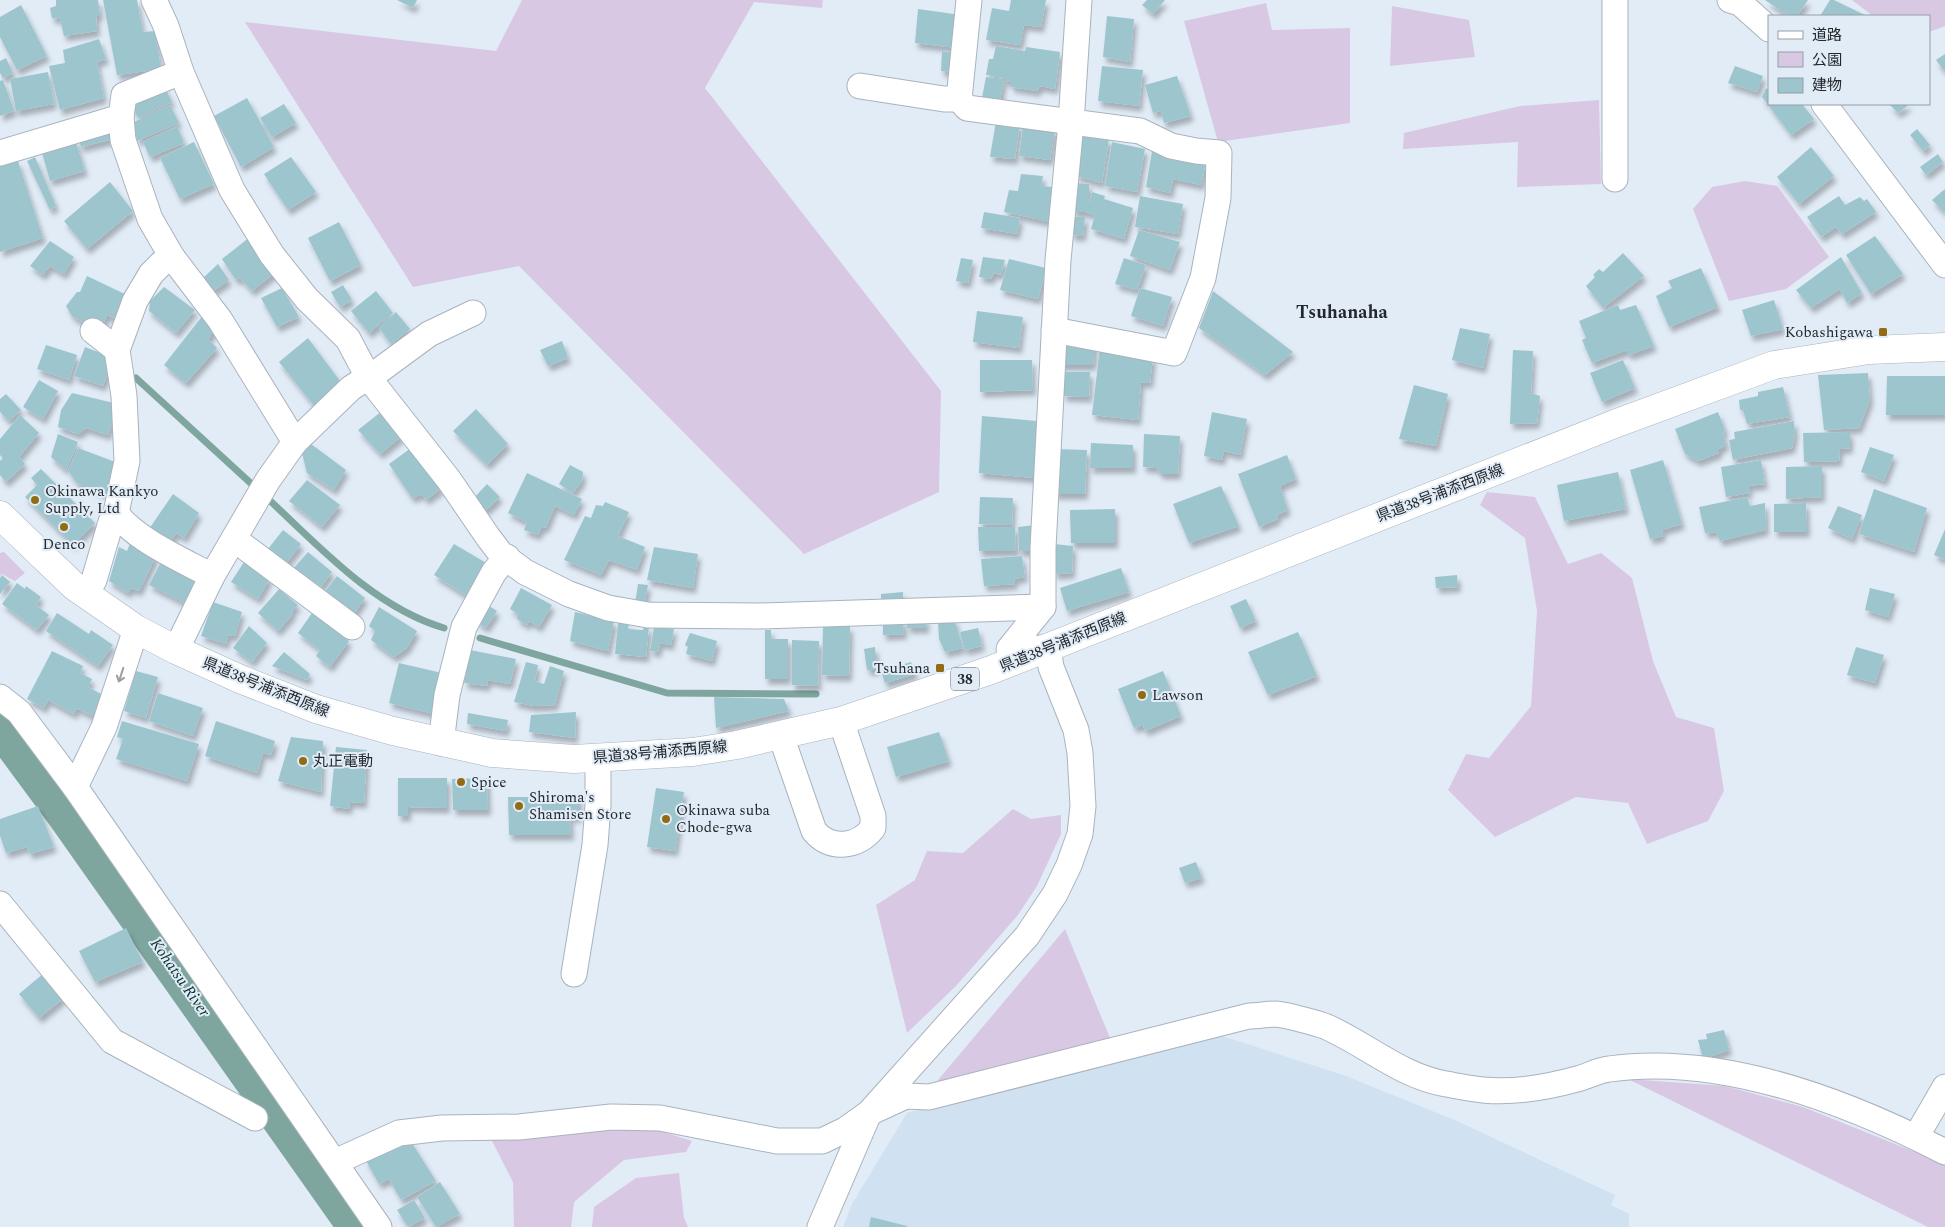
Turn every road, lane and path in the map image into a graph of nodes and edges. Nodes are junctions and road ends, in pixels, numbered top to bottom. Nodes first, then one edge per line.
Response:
1 (154, 0) edge
2 (969, 0) edge
3 (1080, 0) edge
4 (1615, 0) edge
5 (1737, 1) edge
6 (1768, 28) edge
7 (181, 72) junction
8 (860, 86) dead end
9 (959, 99) junction
10 (1825, 105) edge
11 (122, 117) junction
12 (1071, 123) junction
13 (0, 153) edge
14 (1615, 179) dead end
15 (172, 257) junction
16 (1945, 265) edge
17 (473, 313) dead end
18 (1054, 330) junction
19 (93, 331) dead end
20 (1945, 346) edge
21 (117, 350) junction
22 (368, 377) junction
23 (294, 442) junction
24 (116, 514) junction
25 (1, 519) edge
26 (234, 539) junction
27 (507, 558) junction
28 (212, 576) junction
29 (86, 594) junction
30 (1043, 607) junction
31 (352, 628) dead end
32 (136, 629) junction
33 (1048, 648) junction
34 (176, 650) junction
35 (0, 697) edge
36 (841, 721) junction
37 (781, 736) junction
38 (441, 743) junction
39 (598, 758) junction
40 (75, 787) junction
41 (0, 904) edge
42 (574, 974) dead end
43 (1945, 1087) edge
44 (869, 1113) junction
45 (255, 1118) dead end
46 (1916, 1137) junction
47 (1945, 1152) edge
48 (335, 1162) junction
49 (380, 1227) edge
50 (820, 1227) edge

1 - 7 street
2 - 9 street
3 - 12 street
4 - 14 street
5 - 6 street
7 - 11 street
7 - 22 street
8 - 9 street
9 - 12 street
10 - 16 street
11 - 13 street
11 - 15 street
12 - 18 street
12 - 18 street
15 - 21 street
15 - 23 street
17 - 22 street
18 - 30 street
19 - 21 street
20 - 33 main road, 県道38号浦添西原線 / 38
21 - 24 street
22 - 23 street
22 - 27 street
23 - 26 street
24 - 28 street
24 - 29 street
25 - 29 main road, 県道38号浦添西原線 / 38
26 - 28 street
26 - 31 street
27 - 30 street
27 - 38 street
28 - 34 street
29 - 32 main road, 県道38号浦添西原線 / 38
30 - 33 street
32 - 34 main road, 県道38号浦添西原線 / 38
32 -> 40 street
33 - 36 main road, 県道38号浦添西原線 / 38
33 - 44 street
34 - 38 main road, 県道38号浦添西原線 / 38
35 - 40 street
36 - 37 main road, 県道38号浦添西原線 / 38
36 - 37 street
37 - 39 main road, 県道38号浦添西原線 / 38
38 - 39 main road, 県道38号浦添西原線 / 38
39 - 42 street
40 - 48 street
41 - 45 street
43 - 46 street
44 - 46 street
44 - 48 street
44 - 50 street
46 - 47 street
48 - 49 street

